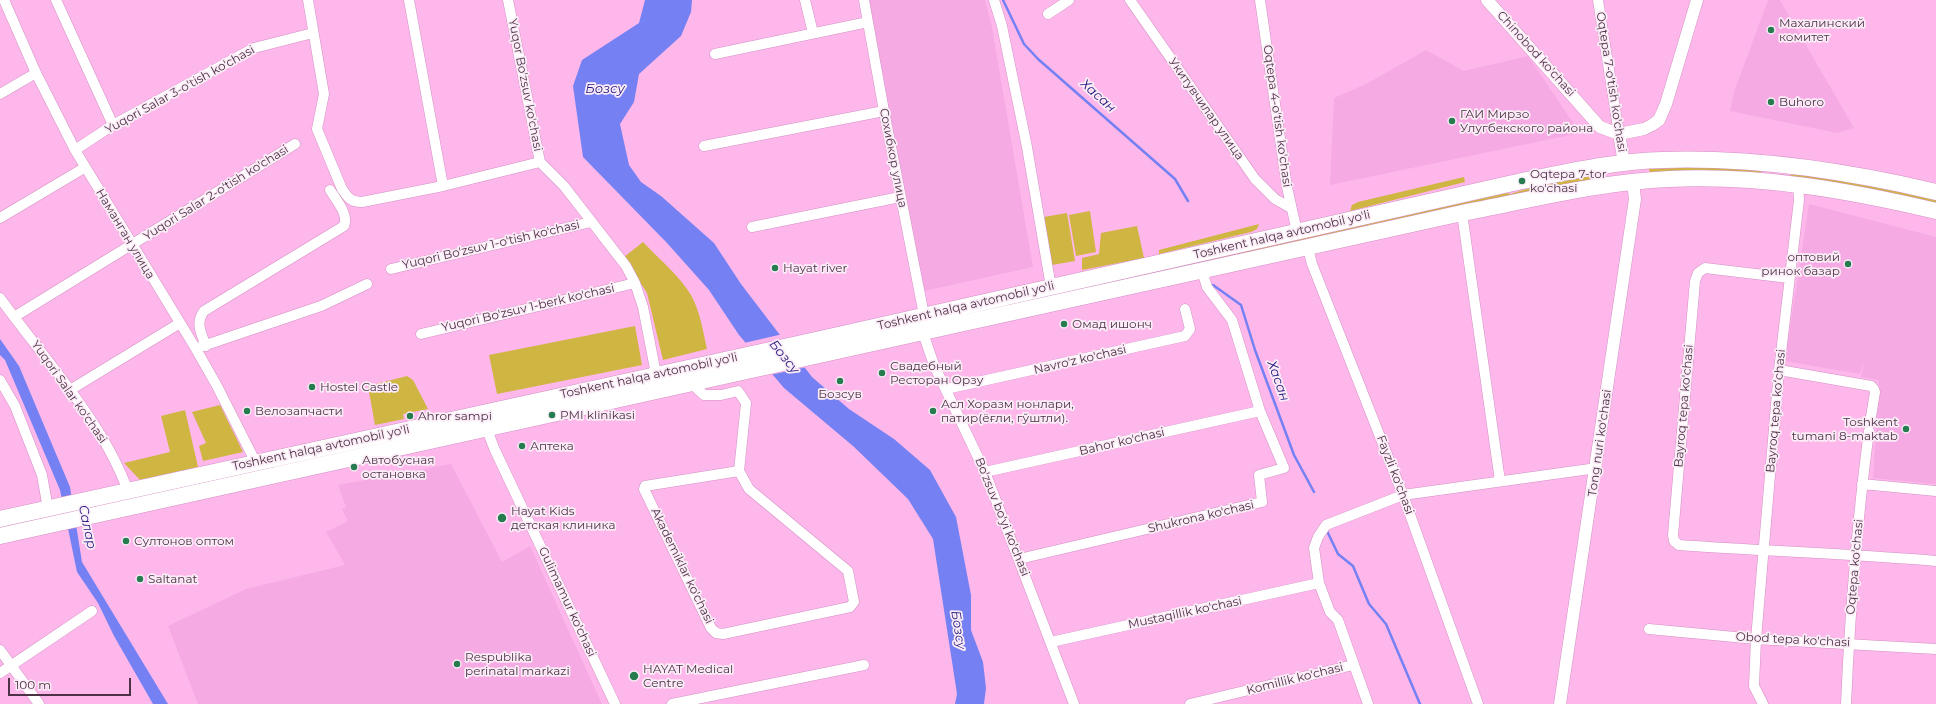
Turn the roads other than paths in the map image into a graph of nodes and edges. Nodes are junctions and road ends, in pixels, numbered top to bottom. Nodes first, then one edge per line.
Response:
1 (4, 0) edge
2 (56, 0) edge
3 (308, 0) edge
4 (409, 0) edge
5 (508, 0) edge
6 (806, 0) edge
7 (864, 0) edge
8 (994, 0) edge
9 (1069, 0) edge
10 (1130, 0) edge
11 (1260, 0) edge
12 (1487, 0) edge
13 (1598, 0) edge
14 (1697, 0) edge
15 (1048, 14) dead end
16 (868, 22) junction
17 (313, 33) junction
18 (813, 33) junction
19 (715, 54) dead end
20 (36, 73) junction
21 (0, 94) edge
22 (884, 111) junction
23 (113, 125) junction
24 (1619, 134) junction
25 (295, 144) dead end
26 (704, 146) dead end
27 (74, 150) junction
28 (540, 162) junction
29 (1624, 163) junction
30 (84, 168) junction
31 (1632, 183) junction
32 (1798, 184) junction
33 (443, 186) junction
34 (330, 190) dead end
35 (1936, 192) edge
36 (900, 197) junction
37 (1291, 208) junction
38 (1936, 211) edge
39 (1462, 213) junction
40 (0, 218) edge
41 (590, 222) junction
42 (752, 227) dead end
43 (1297, 232) junction
44 (134, 245) junction
45 (1308, 248) junction
46 (391, 269) dead end
47 (1202, 271) junction
48 (1789, 278) junction
49 (1078, 281) junction
50 (635, 283) junction
51 (367, 284) dead end
52 (1051, 287) junction
53 (0, 298) edge
54 (1082, 298) junction
55 (1185, 309) dead end
56 (924, 316) junction
57 (14, 317) junction
58 (180, 323) junction
59 (923, 333) junction
60 (421, 334) dead end
61 (201, 347) junction
62 (1779, 370) junction
63 (656, 374) junction
64 (0, 380) edge
65 (691, 384) junction
66 (946, 389) junction
67 (70, 390) junction
68 (1260, 411) junction
69 (481, 413) junction
70 (486, 429) junction
71 (256, 463) junction
72 (1597, 468) junction
73 (739, 471) junction
74 (985, 472) junction
75 (1500, 481) junction
76 (1862, 484) junction
77 (128, 491) junction
78 (1936, 491) edge
79 (1403, 495) junction
80 (52, 508) junction
81 (0, 519) edge
82 (0, 536) edge
83 (1764, 551) junction
84 (1856, 554) junction
85 (1019, 559) junction
86 (1936, 561) edge
87 (1319, 583) junction
88 (92, 611) dead end
89 (1649, 629) dead end
90 (1756, 639) junction
91 (1051, 642) junction
92 (1848, 643) junction
93 (1936, 649) edge
94 (0, 650) edge
95 (864, 665) dead end
96 (1353, 665) junction
97 (11, 666) junction
98 (0, 673) edge
99 (39, 704) edge
100 (615, 704) edge
101 (672, 704) edge
102 (1074, 704) edge
103 (1190, 704) edge
104 (1368, 704) edge
105 (1478, 704) edge
106 (1560, 704) edge
107 (1763, 704) edge
108 (1846, 704) edge

1 - 20 street, Наманган улица
2 - 23 street
3 - 17 street
4 - 33 street
5 - 28 street, Yuqor Bo'zsuv ko'chasi
6 - 18 street
7 - 16 street, Сохибкор улица
8 - 52 street
9 - 15 street
10 - 37 street, Укитувчилар улица
11 - 37 street, Oqtepa 4-o'tish ko'chasi
12 - 24 street, Chinobod ko'chasi
13 - 24 street, Oqtepa 7-o'tish ko'chasi
14 - 24 street
16 - 18 street
16 - 22 street, Сохибкор улица
17 - 23 street, Yuqori Salar 3-o'tish ko'chasi
17 - 33 street
18 - 19 street
20 - 21 street
20 - 27 street, Наманган улица
22 - 26 street
22 - 36 street, Сохибкор улица
23 - 27 street, Yuqori Salar 3-o'tish ko'chasi
24 - 29 street, Oqtepa 7-o'tish ko'chasi
25 - 44 street, Yuqori Salar 2-o'tish ko'chasi
27 - 30 street, Наманган улица
28 - 33 street
28 - 41 street, Yuqor Bo'zsuv ko'chasi
29 - 31 highway
29 - 35 highway, Toshkent halqa avtomobil yo'li
29 - 43 highway, Toshkent halqa avtomobil yo'li
30 - 40 street
30 - 44 street, Наманган улица
31 - 32 highway, Toshkent halqa avtomobil yo'li
31 - 39 highway, Toshkent halqa avtomobil yo'li
31 - 72 street, Tong nuri ko'chasi
32 - 38 highway, Toshkent halqa avtomobil yo'li
32 - 48 street, Bayroq tepa koʻchasi
34 - 61 street
36 - 42 street
36 - 56 street, Сохибкор улица
37 - 43 street, Oqtepa 4-o'tish ko'chasi
39 - 45 highway, Toshkent halqa avtomobil yo'li
39 - 75 street
41 - 46 street, Yuqori Bo'zsuv 1-o'tish ko'chasi
41 - 50 street, Yuqor Bo'zsuv ko'chasi
43 - 49 highway, Toshkent halqa avtomobil yo'li
44 - 57 street, Yuqori Salar 2-o'tish ko'chasi
44 - 58 street, Наманган улица
45 - 47 highway, Toshkent halqa avtomobil yo'li
45 - 79 street, Fayzli ko'chasi
47 - 54 highway, Toshkent halqa avtomobil yo'li
47 - 68 street, Shukrona ko'chasi
48 - 62 street, Bayroq tepa koʻchasi
48 - 83 street, Bayroq tepa ko'chasi
49 - 52 highway, Toshkent halqa avtomobil yo'li
49 - 54 highway
50 - 60 street, Yuqori Bo'zsuv 1-berk ko'chasi
50 - 63 street, Yuqor Bo'zsuv ko'chasi
51 - 61 street
52 - 56 highway, Toshkent halqa avtomobil yo'li
53 - 57 street, Yuqori Salar ko'chasi
54 - 59 highway, Toshkent halqa avtomobil yo'li
55 - 66 street, Navro'z ko'chasi
56 - 63 highway, Toshkent halqa avtomobil yo'li
57 - 67 street, Yuqori Salar ko'chasi
58 - 61 street, Наманган улица
58 - 67 street
59 - 65 highway, Toshkent halqa avtomobil yo'li
59 - 66 street, Bo'zsuv bo'yi ko'chasi
61 - 71 street, Наманган улица
62 - 76 street, Oqtepa ko'chasi
62 - 83 street, Bayroq tepa koʻchasi
63 - 69 highway, Toshkent halqa avtomobil yo'li
64 - 80 street
65 - 70 highway, Toshkent halqa avtomobil yo'li
65 - 73 street
66 - 74 street, Bo'zsuv bo'yi ko'chasi
67 - 77 street, Yuqori Salar ko'chasi
68 - 74 street, Bahor ko'chasi
68 - 85 street, Shukrona ko'chasi
69 - 70 street, Gulimamur ko'chasi
69 - 71 highway, Toshkent halqa avtomobil yo'li
70 - 82 highway, Toshkent halqa avtomobil yo'li
70 - 100 street, Gulimamur ko'chasi
71 - 77 highway, Toshkent halqa avtomobil yo'li
72 - 75 street
72 - 106 street, Tong nuri ko'chasi
73 - 73 street, Akademiklar ko'chasi
74 - 85 street, Bo'zsuv bo'yi ko'chasi
75 - 79 street
76 - 78 street
76 - 84 street, Oqtepa ko'chasi
77 - 80 highway, Toshkent halqa avtomobil yo'li
79 - 87 street
79 - 105 street, Fayzli ko'chasi
80 - 81 highway, Toshkent halqa avtomobil yo'li
83 - 84 street
83 - 90 street, Bayroq tepa koʻchasi
84 - 86 street
84 - 92 street, Oqtepa ko'chasi
85 - 91 street, Bo'zsuv bo'yi ko'chasi
87 - 91 street, Mustaqillik ko'chasi
87 - 96 street
88 - 97 street
89 - 90 street, Obod tepa ko'chasi
90 - 92 street, Obod tepa ko'chasi
90 - 107 street, Bayroq tepa koʻchasi
91 - 102 street, Bo'zsuv bo'yi ko'chasi
92 - 93 street, Obod tepa ko'chasi
92 - 108 street, Oqtepa ko'chasi
94 - 97 street
95 - 101 street
96 - 103 street, Komillik ko'chasi
96 - 104 street
97 - 98 street
97 - 99 street

